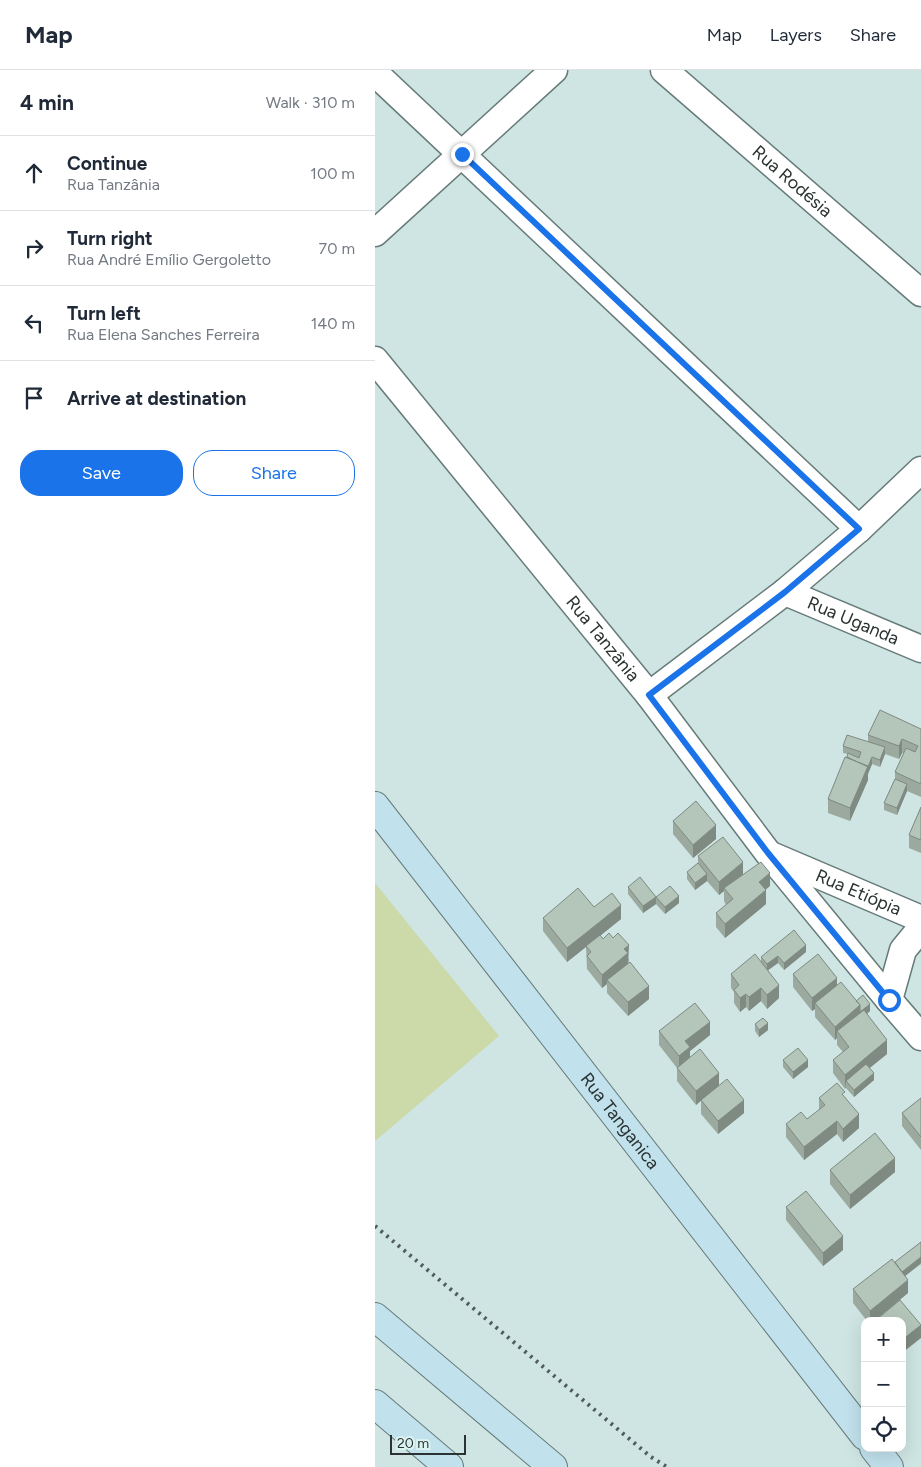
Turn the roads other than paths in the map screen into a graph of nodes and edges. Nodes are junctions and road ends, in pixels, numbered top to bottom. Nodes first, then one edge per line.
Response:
1 (554, 70) edge
2 (664, 70) edge
3 (375, 73) edge
4 (462, 154) junction
5 (375, 233) edge
6 (921, 293) edge
7 (375, 360) edge
8 (921, 470) edge
9 (859, 529) junction
10 (785, 592) junction
11 (921, 649) edge
12 (649, 695) junction
13 (375, 806) edge
14 (768, 853) junction
15 (921, 919) edge
16 (921, 928) edge
17 (889, 1000) junction
18 (921, 1037) edge
19 (375, 1317) edge
20 (375, 1404) edge
21 (861, 1431) edge
22 (878, 1452) edge
23 (449, 1467) edge
24 (553, 1467) edge
25 (889, 1467) edge

1 - 4 street
2 - 6 street, Rua Rodésia
3 - 4 street
4 - 5 street
4 - 9 street
7 - 12 street, Rua Tanzânia
8 - 9 street
9 - 10 street
10 - 11 street, Rua Uganda
10 - 12 street
12 - 14 street, Rua Tanzânia
13 - 21 street, Rua Tanganica
14 - 15 street, Rua Etiópia
14 - 17 street, Rua Tanzânia
16 - 17 street
17 - 18 street, Rua Tanzânia
19 - 24 street
20 - 23 street
22 - 25 street

